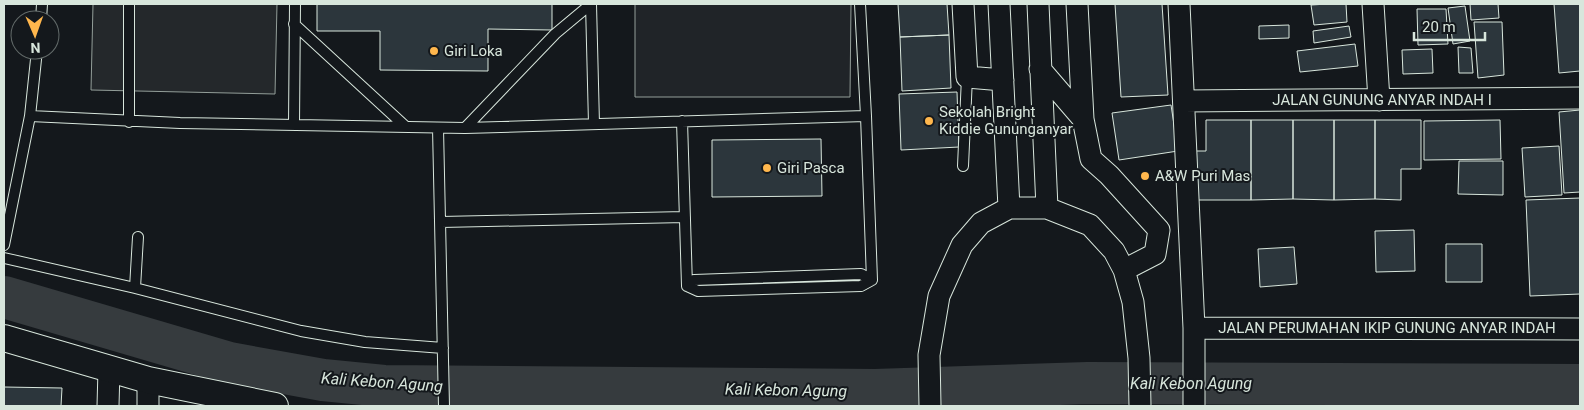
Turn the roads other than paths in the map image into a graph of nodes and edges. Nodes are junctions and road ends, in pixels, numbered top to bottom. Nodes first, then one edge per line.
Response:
1 (128, 4) edge
2 (294, 4) edge
3 (591, 4) edge
4 (860, 4) edge
5 (963, 4) edge
6 (999, 4) edge
7 (1038, 4) edge
8 (1077, 4) edge
9 (1179, 4) edge
10 (1373, 4) edge
11 (294, 24) junction
12 (36, 60) edge
13 (1040, 68) junction
14 (967, 77) junction
15 (1003, 80) junction
16 (1580, 98) edge
17 (1379, 100) junction
18 (1184, 101) junction
19 (30, 116) junction
20 (866, 116) junction
21 (1083, 119) junction
22 (682, 121) junction
23 (129, 122) junction
24 (294, 124) junction
25 (594, 124) junction
26 (406, 127) junction
27 (438, 128) junction
28 (465, 128) junction
29 (963, 166) dead end
30 (1009, 208) junction
31 (1046, 208) junction
32 (685, 217) junction
33 (441, 222) junction
34 (138, 237) dead end
35 (4, 246) edge
36 (4, 258) edge
37 (1124, 270) junction
38 (135, 288) junction
39 (1194, 328) junction
40 (1580, 329) edge
41 (4, 338) edge
42 (443, 348) junction
43 (108, 370) junction
44 (148, 380) junction
45 (930, 401) edge
46 (1140, 402) edge
47 (1194, 402) edge
48 (108, 406) edge
49 (148, 406) edge
50 (275, 406) edge
51 (444, 406) edge

1 - 23 lane
2 - 11 lane
3 - 25 lane
3 - 28 lane
4 - 20 lane
5 - 14 street
6 - 15 street
7 - 13 street
8 - 21 street
9 - 18 street
10 - 17 street
11 - 24 lane
11 - 26 lane
12 - 19 lane
13 - 21 street
13 - 31 street
14 - 15 street
14 - 29 lane
15 - 30 street
16 - 17 street, JALAN GUNUNG ANYAR INDAH I
17 - 18 street, JALAN GUNUNG ANYAR INDAH I
18 - 39 street
19 - 23 lane
19 - 35 lane
20 - 22 lane
20 - 32 lane
21 - 37 street
22 - 25 lane
22 - 32 lane
23 - 24 lane
24 - 26 lane
25 - 28 lane
26 - 27 lane
27 - 28 lane
27 - 33 lane
30 - 31 street
30 - 45 street
31 - 37 street
32 - 33 lane
33 - 42 lane
34 - 38 lane
36 - 38 lane
37 - 46 street
38 - 42 lane
39 - 40 street, JALAN PERUMAHAN IKIP GUNUNG ANYAR INDAH
39 - 47 street
41 - 43 street
42 - 51 lane
43 - 44 street
43 - 48 street
44 - 49 street
44 - 50 street

